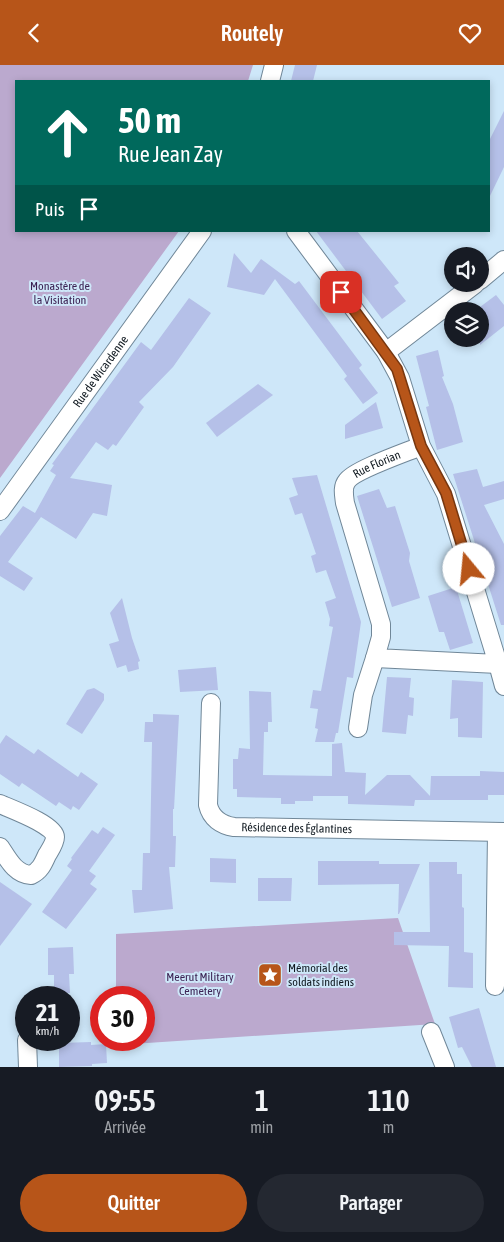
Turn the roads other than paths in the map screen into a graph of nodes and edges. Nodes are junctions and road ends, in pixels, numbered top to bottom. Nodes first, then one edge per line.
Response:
1 (274, 65) edge
2 (270, 80) edge
3 (201, 232) edge
4 (297, 232) edge
5 (504, 260) edge
6 (489, 272) edge
7 (465, 292) edge
8 (386, 352) junction
9 (421, 446) junction
10 (0, 511) edge
11 (375, 658) junction
12 (498, 664) junction
13 (504, 686) edge
14 (211, 703) dead end
15 (358, 728) dead end
16 (0, 804) edge
17 (501, 832) edge
18 (0, 847) edge
19 (495, 987) dead end
20 (431, 1032) dead end
21 (28, 1051) edge
22 (28, 1067) edge
23 (446, 1067) edge

1 - 2 street
3 - 10 street, Rue de Wicardenne
4 - 8 street
5 - 6 street
7 - 8 street
8 - 9 street
9 - 11 street, Rue Florian
9 - 12 street
11 - 12 street
11 - 15 street, Rue Florian
12 - 13 street
14 - 17 street, Résidence des Églantines
16 - 18 street
17 - 19 street, Résidence des Églantines
20 - 23 street
21 - 22 street

